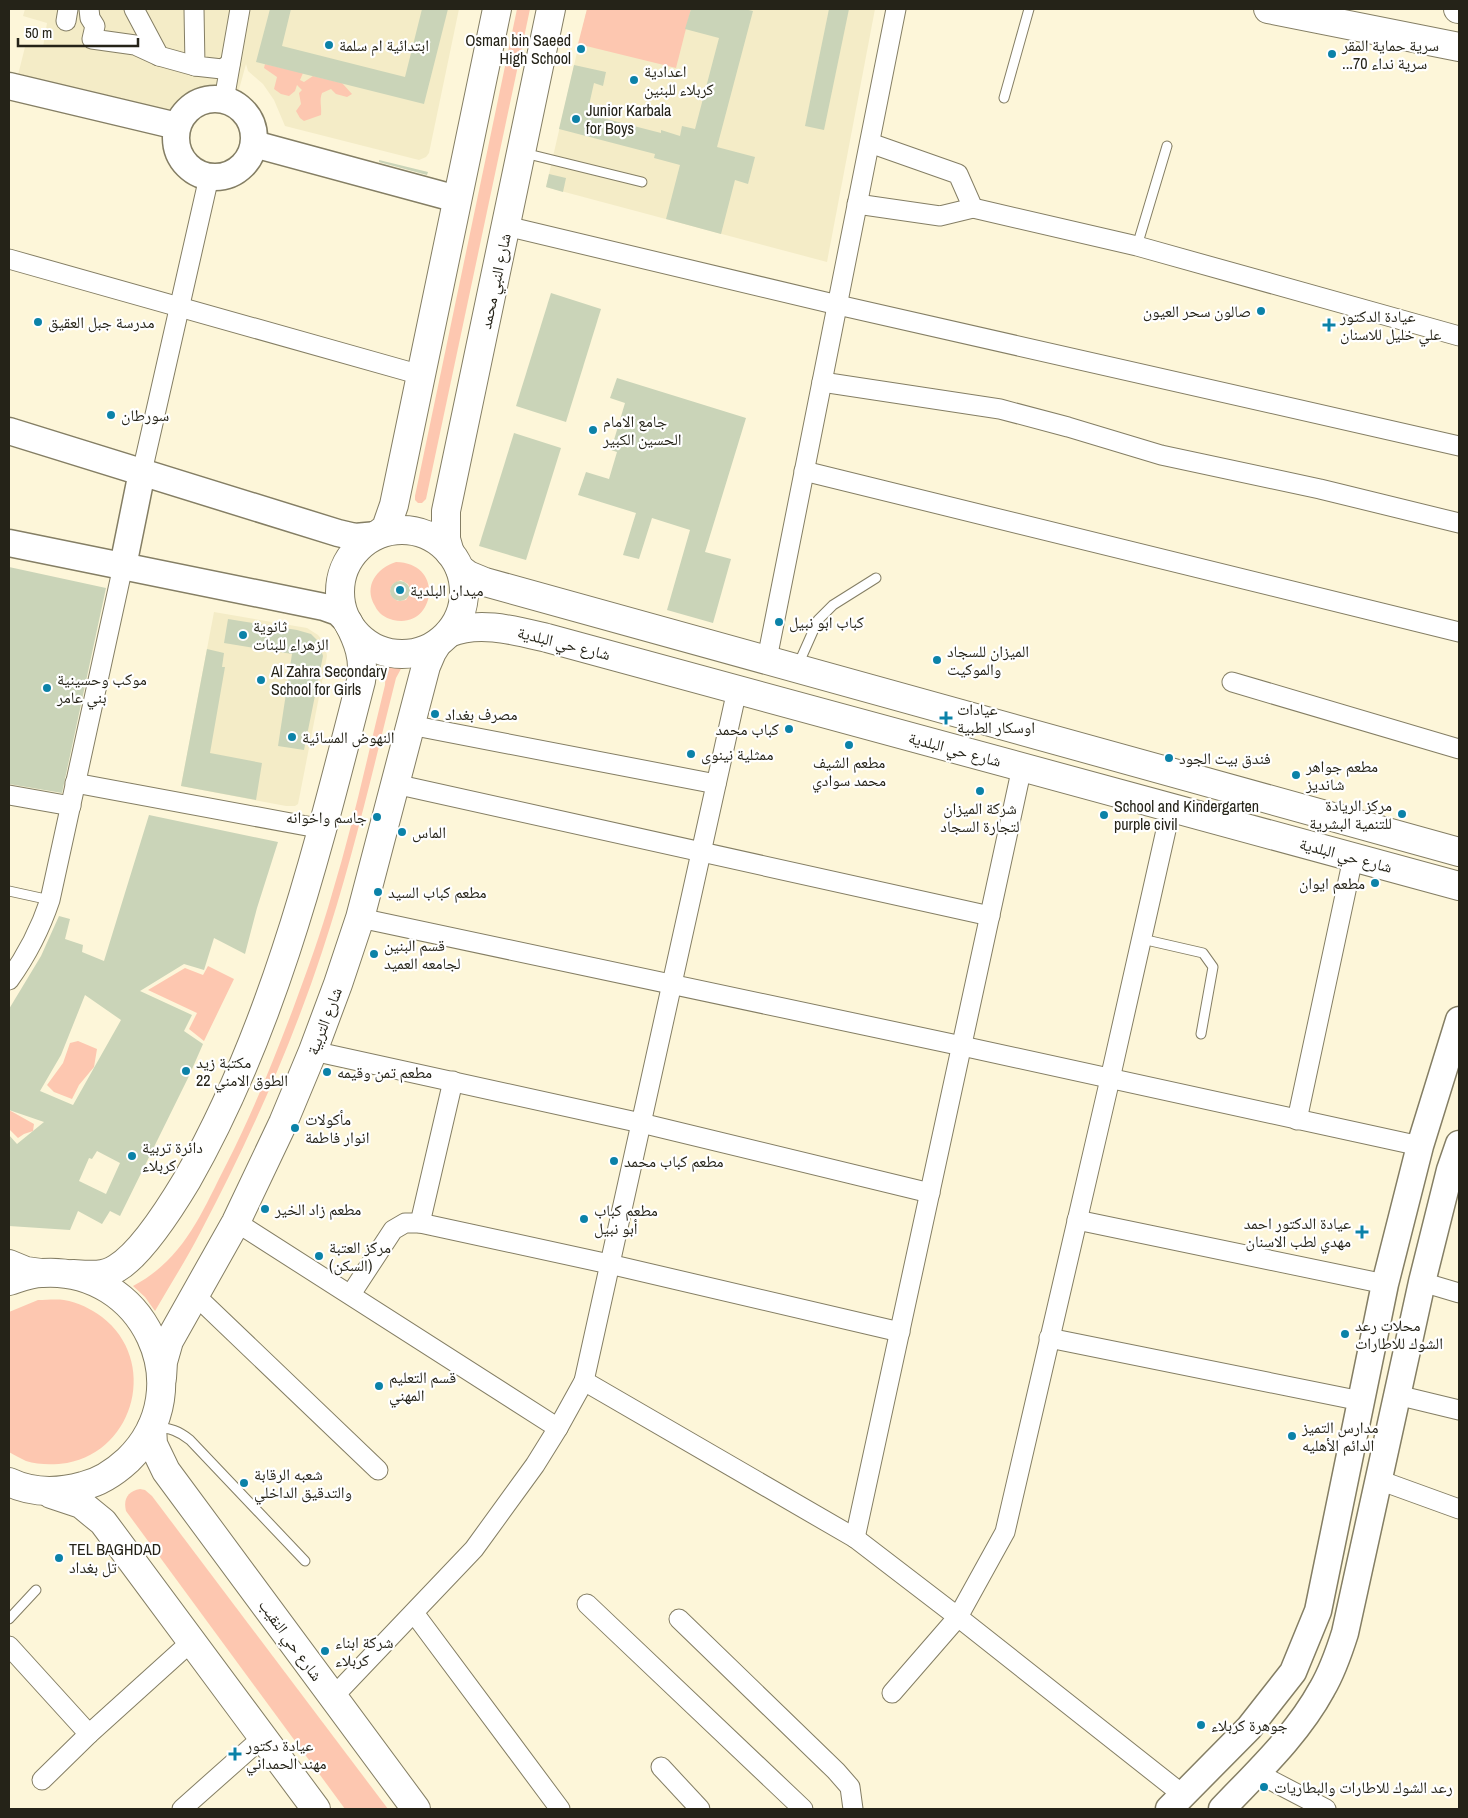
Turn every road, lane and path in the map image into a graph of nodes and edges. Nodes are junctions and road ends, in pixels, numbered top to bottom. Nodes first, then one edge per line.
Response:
1 (89, 9) edge
2 (134, 9) edge
3 (194, 9) edge
4 (240, 9) edge
5 (497, 9) edge
6 (551, 9) edge
7 (896, 9) edge
8 (1029, 9) edge
9 (1268, 9) edge
10 (1459, 47) edge
11 (159, 56) junction
12 (230, 64) junction
13 (195, 66) junction
14 (9, 86) edge
15 (1004, 98) dead end
16 (224, 100) junction
17 (177, 126) junction
18 (870, 143) junction
19 (254, 144) junction
20 (1167, 146) dead end
21 (521, 153) junction
22 (209, 177) junction
23 (642, 182) dead end
24 (457, 199) junction
25 (857, 204) junction
26 (973, 208) junction
27 (506, 226) junction
28 (1137, 246) junction
29 (9, 259) edge
30 (838, 304) junction
31 (179, 307) junction
32 (1459, 336) edge
33 (421, 375) junction
34 (822, 382) junction
35 (9, 431) edge
36 (1459, 446) edge
37 (804, 471) junction
38 (142, 472) junction
39 (1459, 523) edge
40 (377, 535) junction
41 (9, 544) edge
42 (455, 561) junction
43 (123, 566) junction
44 (876, 578) dead end
45 (557, 601) junction
46 (348, 622) junction
47 (1459, 632) edge
48 (547, 638) junction
49 (443, 639) junction
50 (767, 659) junction
51 (797, 668) junction
52 (1232, 682) dead end
53 (737, 690) junction
54 (410, 725) junction
55 (1459, 748) edge
56 (1022, 767) junction
57 (75, 783) junction
58 (395, 784) junction
59 (716, 784) junction
60 (9, 795) edge
61 (71, 806) junction
62 (1171, 808) junction
63 (323, 829) junction
64 (701, 851) junction
65 (1459, 852) edge
66 (1353, 858) junction
67 (1459, 886) edge
68 (9, 891) edge
69 (50, 900) junction
70 (990, 916) junction
71 (360, 918) junction
72 (1142, 939) junction
73 (9, 980) edge
74 (672, 985) junction
75 (1459, 1020) edge
76 (1201, 1034) dead end
77 (962, 1046) junction
78 (314, 1051) junction
79 (1110, 1079) junction
80 (453, 1081) junction
81 (1297, 1120) junction
82 (641, 1123) junction
83 (1459, 1144) edge
84 (1420, 1146) junction
85 (1455, 1171) edge
86 (930, 1193) junction
87 (1077, 1220) junction
88 (236, 1222) junction
89 (420, 1223) junction
90 (9, 1264) edge
91 (609, 1264) junction
92 (41, 1273) junction
93 (73, 1274) junction
94 (9, 1281) edge
95 (1422, 1282) junction
96 (1385, 1284) junction
97 (1459, 1293) edge
98 (351, 1294) junction
99 (195, 1295) junction
100 (900, 1332) junction
101 (1049, 1338) junction
102 (162, 1378) junction
103 (584, 1381) junction
104 (1397, 1395) junction
105 (1361, 1401) junction
106 (1459, 1410) edge
107 (152, 1426) junction
108 (558, 1428) junction
109 (378, 1470) dead end
110 (1379, 1480) junction
111 (19, 1487) edge
112 (1459, 1509) edge
113 (855, 1538) junction
114 (305, 1561) dead end
115 (36, 1590) dead end
116 (587, 1604) dead end
117 (414, 1613) junction
118 (958, 1616) junction
119 (679, 1619) dead end
120 (9, 1620) edge
121 (192, 1641) junction
122 (9, 1646) edge
123 (892, 1694) dead end
124 (333, 1697) junction
125 (89, 1734) junction
126 (263, 1737) junction
127 (661, 1767) dead end
128 (1257, 1773) junction
129 (42, 1780) dead end
130 (1175, 1802) edge
131 (182, 1809) edge
132 (316, 1809) edge
133 (416, 1809) edge
134 (560, 1809) edge
135 (700, 1809) edge
136 (803, 1809) edge
137 (853, 1809) edge
138 (1222, 1809) edge
139 (1326, 1809) edge

1 - 11 street
2 - 11 street
3 - 13 street
4 - 12 street
5 - 24 main road
6 - 21 main road, شارع النبي محمد
7 - 18 street
8 - 15 lane
9 - 10 main road
11 - 13 street
12 - 13 street
12 - 16 street
14 - 17 main road
16 - 17 main road
16 - 19 main road
17 - 22 main road
18 - 25 street
18 - 26 street
19 - 22 main road
19 - 24 main road
20 - 28 lane
21 - 23 lane
21 - 27 main road, شارع النبي محمد
22 - 31 street
24 - 33 main road
25 - 26 street
25 - 30 street
26 - 28 street
27 - 30 street
27 - 42 main road, شارع النبي محمد
28 - 32 street
29 - 31 street
30 - 34 street
30 - 36 street
31 - 33 street
31 - 38 street
33 - 40 main road
34 - 37 street
34 - 39 street
35 - 38 main road
37 - 47 street
37 - 50 street
38 - 40 main road
38 - 43 main road
40 - 42 main road
40 - 46 main road
41 - 43 main road
42 - 45 main road, شارع حي البلدية
42 - 49 main road
43 - 46 main road
43 - 57 street
44 - 51 lane
45 - 48 main road
45 - 50 main road, شارع حي البلدية
46 - 49 main road
46 - 63 main road
48 - 49 main road, شارع حي البلدية
48 - 53 main road, شارع حي البلدية
49 - 54 main road, شارع التربية
50 - 51 main road, شارع حي البلدية
51 - 65 main road, شارع حي البلدية
52 - 55 street
53 - 56 main road, شارع حي البلدية
53 - 59 street
54 - 58 main road, شارع التربية
54 - 59 street
56 - 62 main road, شارع حي البلدية
56 - 70 street
57 - 61 street
57 - 63 street
58 - 64 street
58 - 71 main road, شارع التربية
59 - 64 street
60 - 61 street
61 - 69 street
62 - 66 main road, شارع حي البلدية
62 - 72 street
63 - 93 main road
64 - 70 street
64 - 74 street
66 - 67 main road, شارع حي البلدية
66 - 81 street
68 - 69 lane
69 - 73 street
70 - 77 street
71 - 74 street
71 - 78 main road, شارع التربية
72 - 76 lane
72 - 79 street
74 - 77 street
74 - 82 street
75 - 84 main road
77 - 79 street
77 - 86 street
78 - 80 street
78 - 88 main road, شارع التربية
79 - 81 street
79 - 87 street
80 - 82 street
80 - 89 street
81 - 84 street
82 - 86 street
82 - 91 street
83 - 85 main road
84 - 96 main road
85 - 95 main road
86 - 100 street
87 - 96 street
87 - 101 street
88 - 98 street
88 - 99 main road, شارع التربية
89 - 91 street
89 - 98 street
90 - 92 main road
91 - 100 street
91 - 103 street
92 - 93 main road
92 - 94 main road
93 - 102 main road
95 - 97 street
95 - 104 main road
96 - 105 main road
98 - 108 street
99 - 102 main road, شارع التربية
99 - 109 street
100 - 113 street
101 - 105 street
101 - 118 street
102 - 107 main road
103 - 108 street
103 - 113 street
104 - 106 street
104 - 110 main road
105 - 130 main road
107 - 111 main road
107 - 114 lane
107 - 124 main road, شارع حي النقيب
108 - 117 street
110 - 112 street
110 - 128 main road
111 - 121 main road
113 - 118 street
115 - 120 lane
116 - 136 street
117 - 124 street
117 - 134 street
118 - 123 street
118 - 130 street
119 - 137 street
121 - 125 street
121 - 126 main road
122 - 125 street
124 - 133 main road, شارع حي النقيب
125 - 129 street
126 - 131 street
126 - 132 main road
127 - 135 street
128 - 138 main road
128 - 139 street

